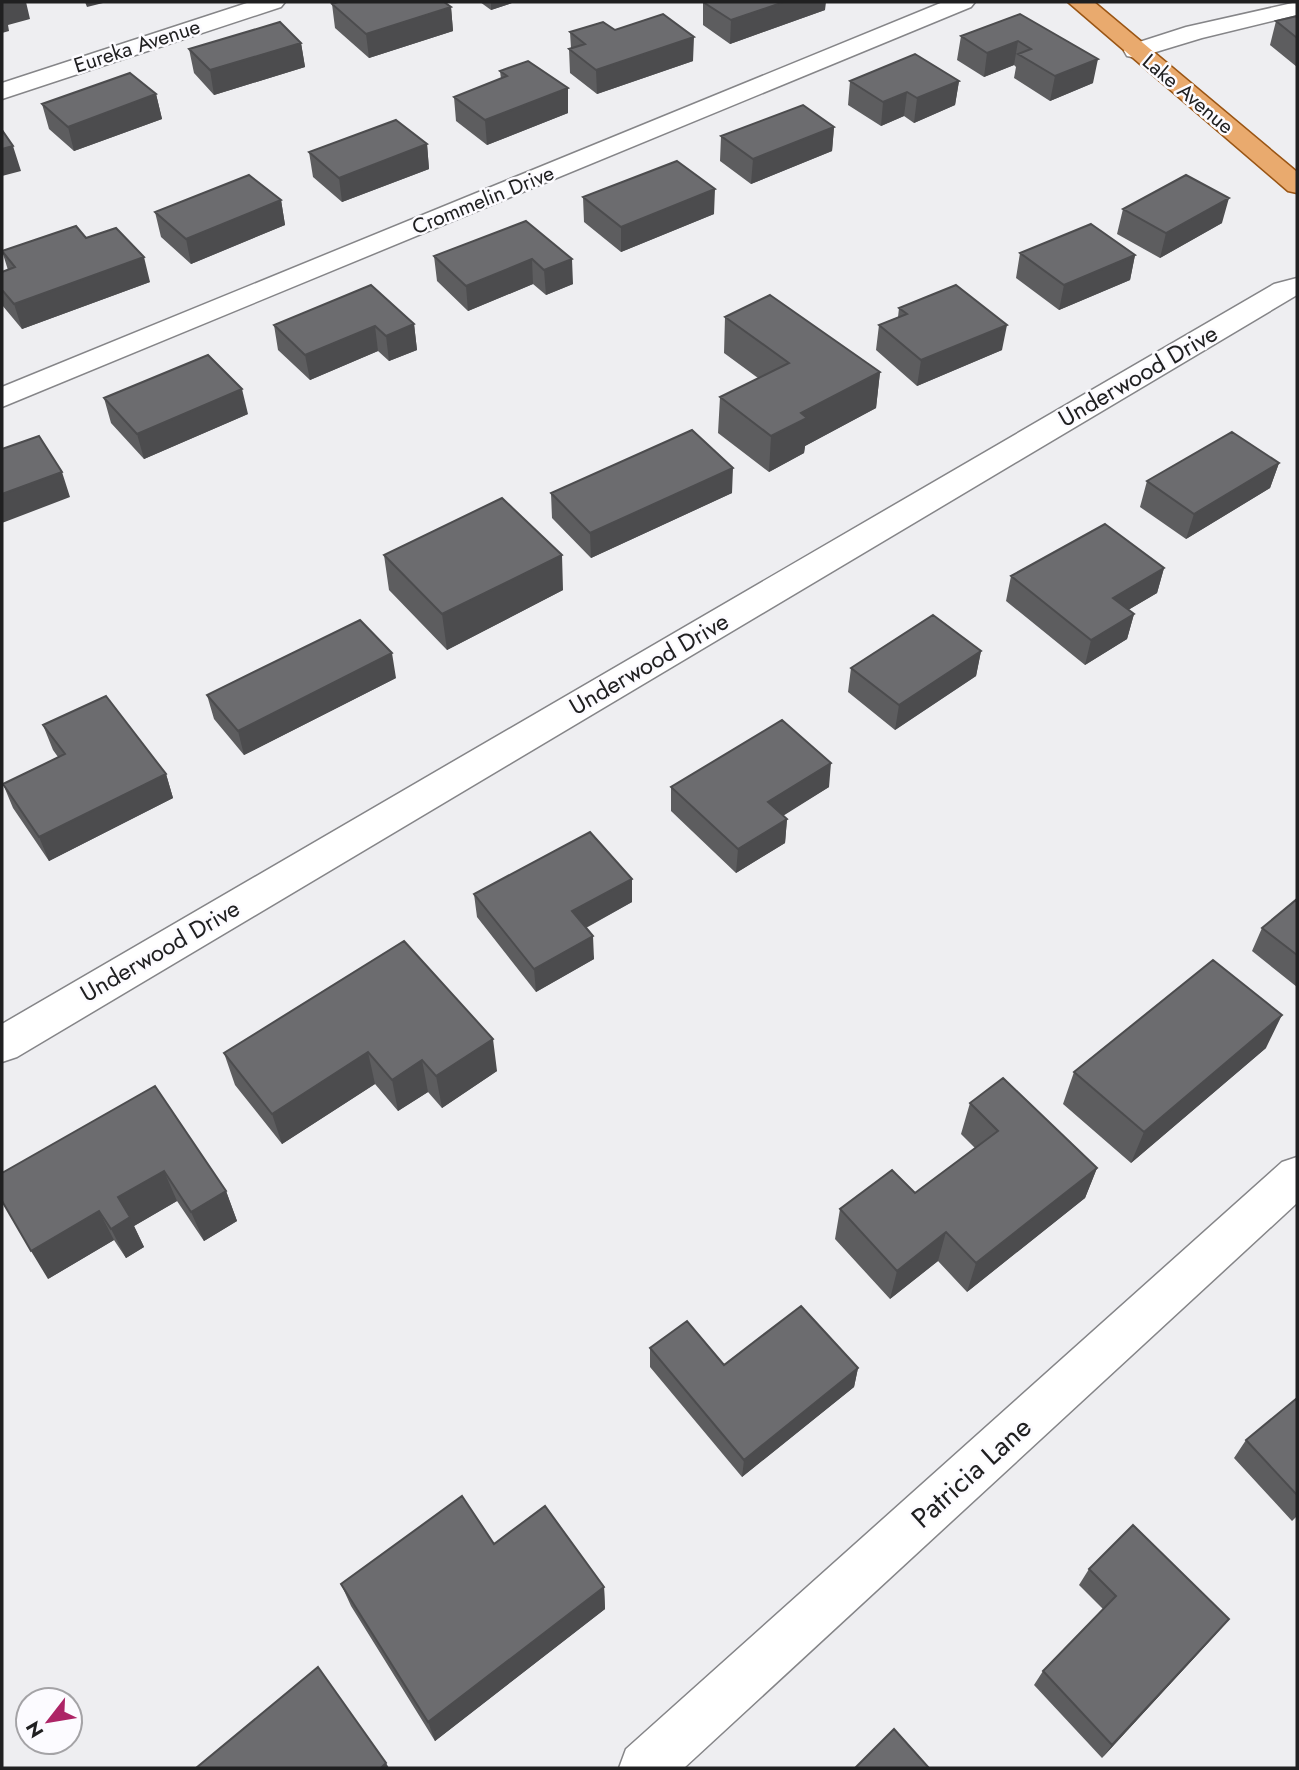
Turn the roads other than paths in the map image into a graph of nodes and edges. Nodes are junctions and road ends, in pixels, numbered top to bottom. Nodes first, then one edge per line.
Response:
1 (273, 2) edge
2 (963, 2) edge
3 (1080, 2) edge
4 (1297, 8) edge
5 (1136, 51) junction
6 (2, 91) edge
7 (1297, 185) edge
8 (1297, 286) edge
9 (2, 398) edge
10 (2, 1045) edge
11 (1297, 1176) edge
12 (645, 1768) edge

1 - 6 street, Eureka Avenue
2 - 9 street, Crommelin Drive
3 - 5 main road, Lake Avenue
4 - 5 street
5 - 7 main road, Lake Avenue
8 - 10 street, Underwood Drive
11 - 12 street, Patricia Lane

